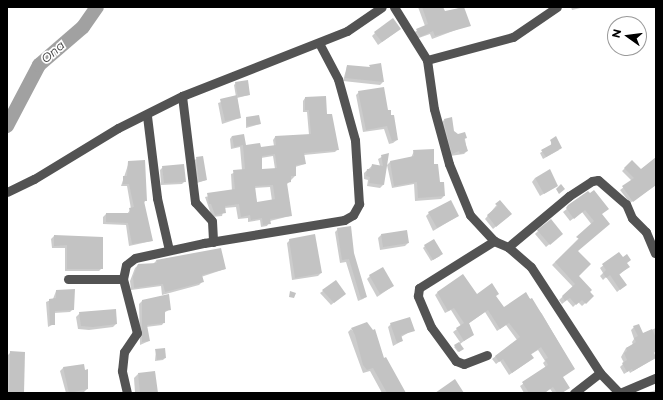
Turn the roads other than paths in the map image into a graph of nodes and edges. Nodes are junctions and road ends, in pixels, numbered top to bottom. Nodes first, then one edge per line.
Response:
1 (382, 7) edge
2 (394, 7) edge
3 (557, 7) edge
4 (319, 42) junction
5 (427, 60) junction
6 (182, 96) junction
7 (147, 116) junction
8 (7, 192) edge
9 (494, 241) junction
10 (213, 242) junction
11 (508, 247) junction
12 (169, 250) junction
13 (655, 253) edge
14 (123, 279) junction
15 (68, 280) dead end
16 (486, 355) dead end
17 (600, 373) junction
18 (656, 378) edge
19 (126, 393) edge
20 (574, 393) edge
21 (620, 393) edge

1 - 4 street
2 - 5 street
3 - 5 street
4 - 6 street
4 - 10 street
5 - 9 street
6 - 7 street
6 - 10 street
7 - 8 street
7 - 12 street
9 - 11 street
9 - 16 street
10 - 12 street
11 - 13 street
11 - 17 street
12 - 14 street
14 - 15 street
14 - 19 street
17 - 20 street
17 - 21 street
18 - 21 street

